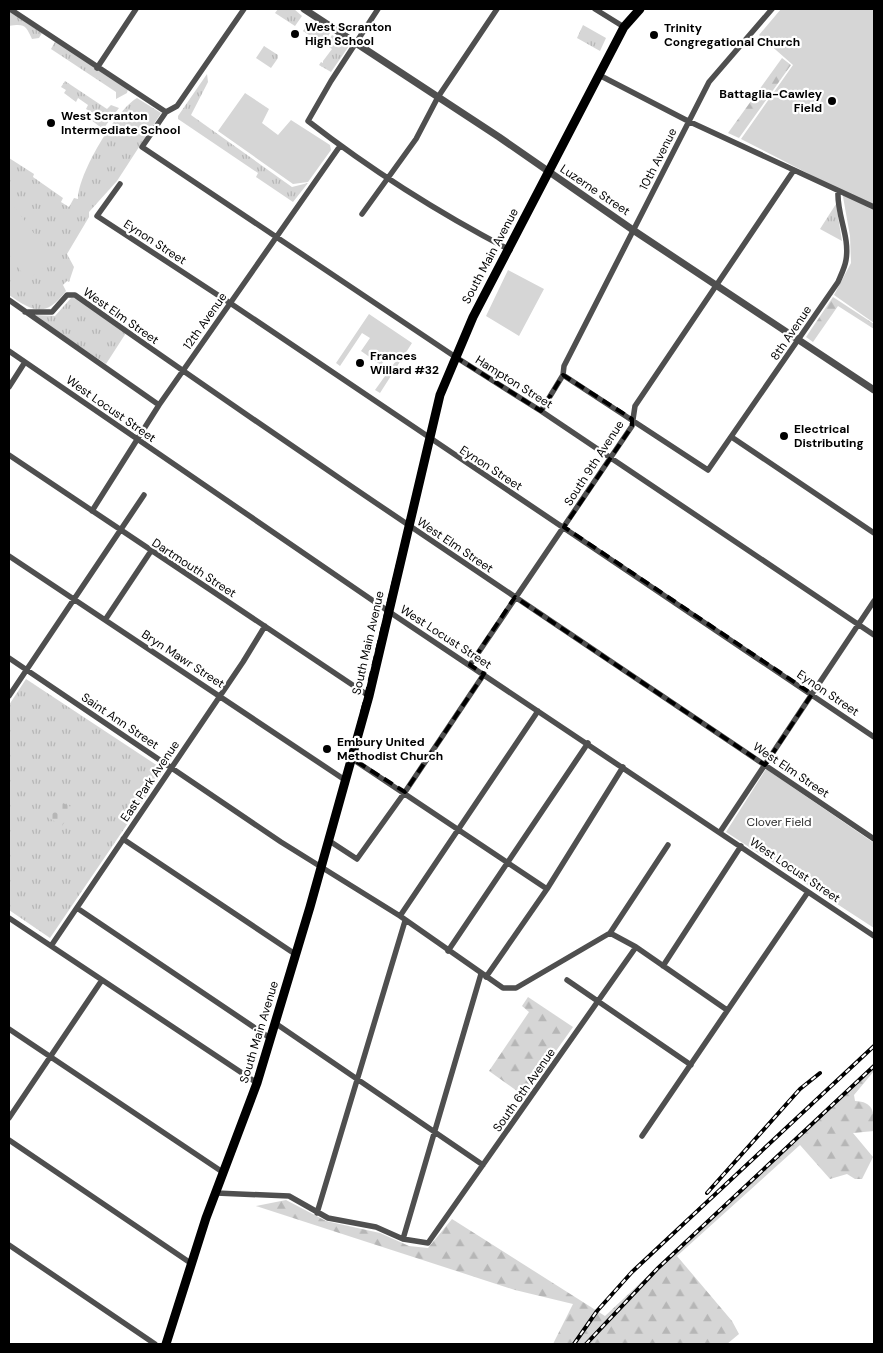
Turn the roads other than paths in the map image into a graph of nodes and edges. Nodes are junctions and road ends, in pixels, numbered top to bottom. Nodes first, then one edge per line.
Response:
1 (10, 9) edge
2 (25, 9) edge
3 (136, 9) edge
4 (244, 9) edge
5 (304, 9) edge
6 (378, 9) edge
7 (497, 9) edge
8 (595, 9) edge
9 (640, 9) edge
10 (772, 9) edge
11 (20, 16) junction
12 (624, 27) junction
13 (355, 44) junction
14 (97, 68) junction
15 (599, 75) junction
16 (438, 97) junction
17 (166, 112) junction
18 (688, 121) junction
19 (340, 146) junction
20 (794, 170) junction
21 (547, 172) junction
22 (388, 178) junction
23 (120, 184) dead end
24 (838, 193) junction
25 (874, 207) edge
26 (362, 214) dead end
27 (633, 230) junction
28 (276, 237) junction
29 (510, 250) junction
30 (718, 286) junction
31 (9, 300) edge
32 (230, 303) junction
33 (25, 312) junction
34 (798, 339) junction
35 (9, 351) edge
36 (454, 356) junction
37 (25, 362) junction
38 (182, 372) junction
39 (563, 375) junction
40 (9, 387) edge
41 (874, 390) edge
42 (158, 404) junction
43 (542, 411) junction
44 (632, 419) junction
45 (733, 438) junction
46 (137, 439) junction
47 (429, 439) junction
48 (9, 455) edge
49 (610, 458) junction
50 (144, 495) dead end
51 (92, 511) junction
52 (409, 527) junction
53 (564, 527) junction
54 (120, 531) junction
55 (874, 533) edge
56 (151, 551) junction
57 (9, 556) edge
58 (515, 597) junction
59 (73, 600) junction
60 (874, 601) edge
61 (388, 611) junction
62 (104, 620) junction
63 (858, 625) junction
64 (265, 626) junction
65 (874, 635) edge
66 (9, 658) edge
67 (470, 665) junction
68 (26, 670) junction
69 (484, 674) junction
70 (812, 694) junction
71 (9, 696) edge
72 (220, 696) junction
73 (369, 696) junction
74 (538, 711) junction
75 (874, 737) edge
76 (588, 744) junction
77 (351, 758) junction
78 (765, 765) junction
79 (623, 767) junction
80 (172, 768) junction
81 (345, 780) junction
82 (405, 792) junction
83 (458, 829) junction
84 (720, 832) junction
85 (123, 839) junction
86 (874, 839) edge
87 (328, 840) junction
88 (668, 845) dead end
89 (741, 846) junction
90 (509, 863) junction
91 (321, 866) junction
92 (547, 889) junction
93 (808, 892) junction
94 (77, 908) junction
95 (400, 916) junction
96 (9, 918) edge
97 (405, 921) junction
98 (610, 933) junction
99 (874, 936) edge
100 (51, 946) junction
101 (636, 947) junction
102 (448, 951) junction
103 (295, 954) junction
104 (662, 966) junction
105 (483, 976) junction
106 (102, 980) junction
107 (567, 980) dead end
108 (598, 1001) junction
109 (727, 1010) junction
110 (275, 1023) junction
111 (9, 1029) edge
112 (270, 1038) junction
113 (50, 1058) junction
114 (691, 1064) junction
115 (358, 1080) junction
116 (257, 1083) junction
117 (9, 1118) edge
118 (434, 1131) junction
119 (642, 1136) dead end
120 (9, 1140) edge
121 (484, 1165) junction
122 (224, 1173) junction
123 (216, 1193) junction
124 (317, 1213) junction
125 (403, 1239) junction
126 (9, 1245) edge
127 (192, 1264) junction
128 (155, 1344) edge
129 (166, 1344) edge

1 - 11 street
2 - 11 street
3 - 14 street
4 - 17 street
5 - 13 street, Luzerne Street
6 - 13 street
7 - 16 street
8 - 12 street
9 - 12 main road, South Main Avenue
10 - 18 street, 10th Avenue
11 - 14 street
12 - 15 main road, South Main Avenue
13 - 16 street, Luzerne Street
13 - 19 street
14 - 17 street
15 - 18 street
15 - 21 main road, South Main Avenue
16 - 21 street, Luzerne Street
16 - 22 street
17 - 28 street, Hampton Street
18 - 20 street
18 - 27 street, 10th Avenue
19 - 22 street
19 - 28 street, 12th Avenue
20 - 24 street
20 - 30 street, South 9th Avenue
21 - 27 street, Luzerne Street
21 - 29 main road, South Main Avenue
22 - 26 street
22 - 29 street
23 - 32 street, Eynon Street
24 - 25 street
24 - 34 street, 8th Avenue
27 - 30 street, Luzerne Street
27 - 39 street, 10th Avenue
28 - 32 street, 12th Avenue
28 - 36 street, Hampton Street
29 - 36 main road, South Main Avenue
30 - 34 street, Luzerne Street
30 - 44 street, South 9th Avenue
31 - 33 street
32 - 38 street, 12th Avenue
32 - 47 street, Eynon Street
33 - 38 street, West Elm Street
33 - 42 street
34 - 41 street, Luzerne Street
34 - 45 street, 8th Avenue
35 - 37 street, West Locust Street
36 - 43 street, Hampton Street
36 - 47 main road, South Main Avenue
37 - 40 street
37 - 46 street, West Locust Street
38 - 42 street, 12th Avenue
38 - 52 street, West Elm Street
39 - 43 street, 10th Avenue
39 - 44 street
42 - 46 street, 12th Avenue
43 - 49 street, Hampton Street
44 - 45 street, 8th Avenue
44 - 49 street, South 9th Avenue
45 - 55 street
46 - 51 street, 12th Avenue
46 - 61 street, West Locust Street
47 - 52 main road, South Main Avenue
47 - 53 street, Eynon Street
48 - 51 street, Dartmouth Street
49 - 53 street, South 9th Avenue
49 - 63 street, Hampton Street
50 - 54 street
51 - 54 street, Dartmouth Street
52 - 58 street, West Elm Street
52 - 61 main road, South Main Avenue
53 - 58 street, South 9th Avenue
53 - 70 street, Eynon Street
54 - 56 street, Dartmouth Street
54 - 59 street
56 - 62 street
56 - 64 street, Dartmouth Street
57 - 59 street, Bryn Mawr Street
58 - 67 street, South 9th Avenue
58 - 78 street, West Elm Street
59 - 62 street, Bryn Mawr Street
59 - 68 street
60 - 63 street
61 - 67 street, West Locust Street
61 - 73 main road, South Main Avenue
62 - 72 street, Bryn Mawr Street
63 - 65 street, Hampton Street
63 - 70 street
64 - 72 street, East Park Avenue
64 - 73 street, Dartmouth Street
66 - 68 street, Saint Ann Street
67 - 69 street, West Locust Street
68 - 71 street
68 - 80 street, Saint Ann Street
69 - 74 street, West Locust Street
69 - 82 street
70 - 75 street, Eynon Street
70 - 78 street
72 - 80 street, East Park Avenue
72 - 81 street, Bryn Mawr Street
73 - 77 main road, South Main Avenue
74 - 76 street, West Locust Street
74 - 83 street
76 - 79 street, West Locust Street
76 - 90 street
77 - 81 main road, South Main Avenue
77 - 82 street
78 - 84 street
78 - 86 street, West Elm Street
79 - 84 street, West Locust Street
79 - 92 street
80 - 85 street, East Park Avenue
80 - 91 street, Saint Ann Street
81 - 87 main road, South Main Avenue
82 - 83 street
82 - 87 street
83 - 90 street
83 - 95 street
84 - 89 street, West Locust Street
85 - 94 street, East Park Avenue
85 - 103 street
87 - 91 main road, South Main Avenue
88 - 98 street
89 - 93 street, West Locust Street
89 - 104 street
90 - 92 street
90 - 102 street
91 - 95 street, Saint Ann Street
91 - 103 main road, South Main Avenue
92 - 105 street
93 - 99 street, West Locust Street
93 - 109 street
94 - 100 street, East Park Avenue
94 - 112 street
95 - 97 street, Saint Ann Street
96 - 100 street
97 - 102 street, Saint Ann Street
97 - 115 street
98 - 101 street
98 - 105 street, Saint Ann Street
100 - 106 street
101 - 104 street
101 - 108 street, South 6th Avenue
102 - 105 street, Saint Ann Street
103 - 110 main road, South Main Avenue
104 - 109 street
105 - 118 street
106 - 113 street
106 - 116 street
107 - 108 street
108 - 114 street
108 - 121 street, South 6th Avenue
109 - 114 street
110 - 112 main road, South Main Avenue
110 - 115 street
111 - 113 street
112 - 116 main road, South Main Avenue
113 - 117 street
113 - 122 street
114 - 119 street
115 - 118 street
115 - 124 street
116 - 122 main road, South Main Avenue
118 - 121 street
118 - 125 street
120 - 127 street
121 - 125 street, South 6th Avenue
122 - 123 main road, South Main Avenue
123 - 124 street
123 - 127 main road, South Main Avenue
124 - 125 street
126 - 128 street
127 - 129 main road, South Main Avenue

